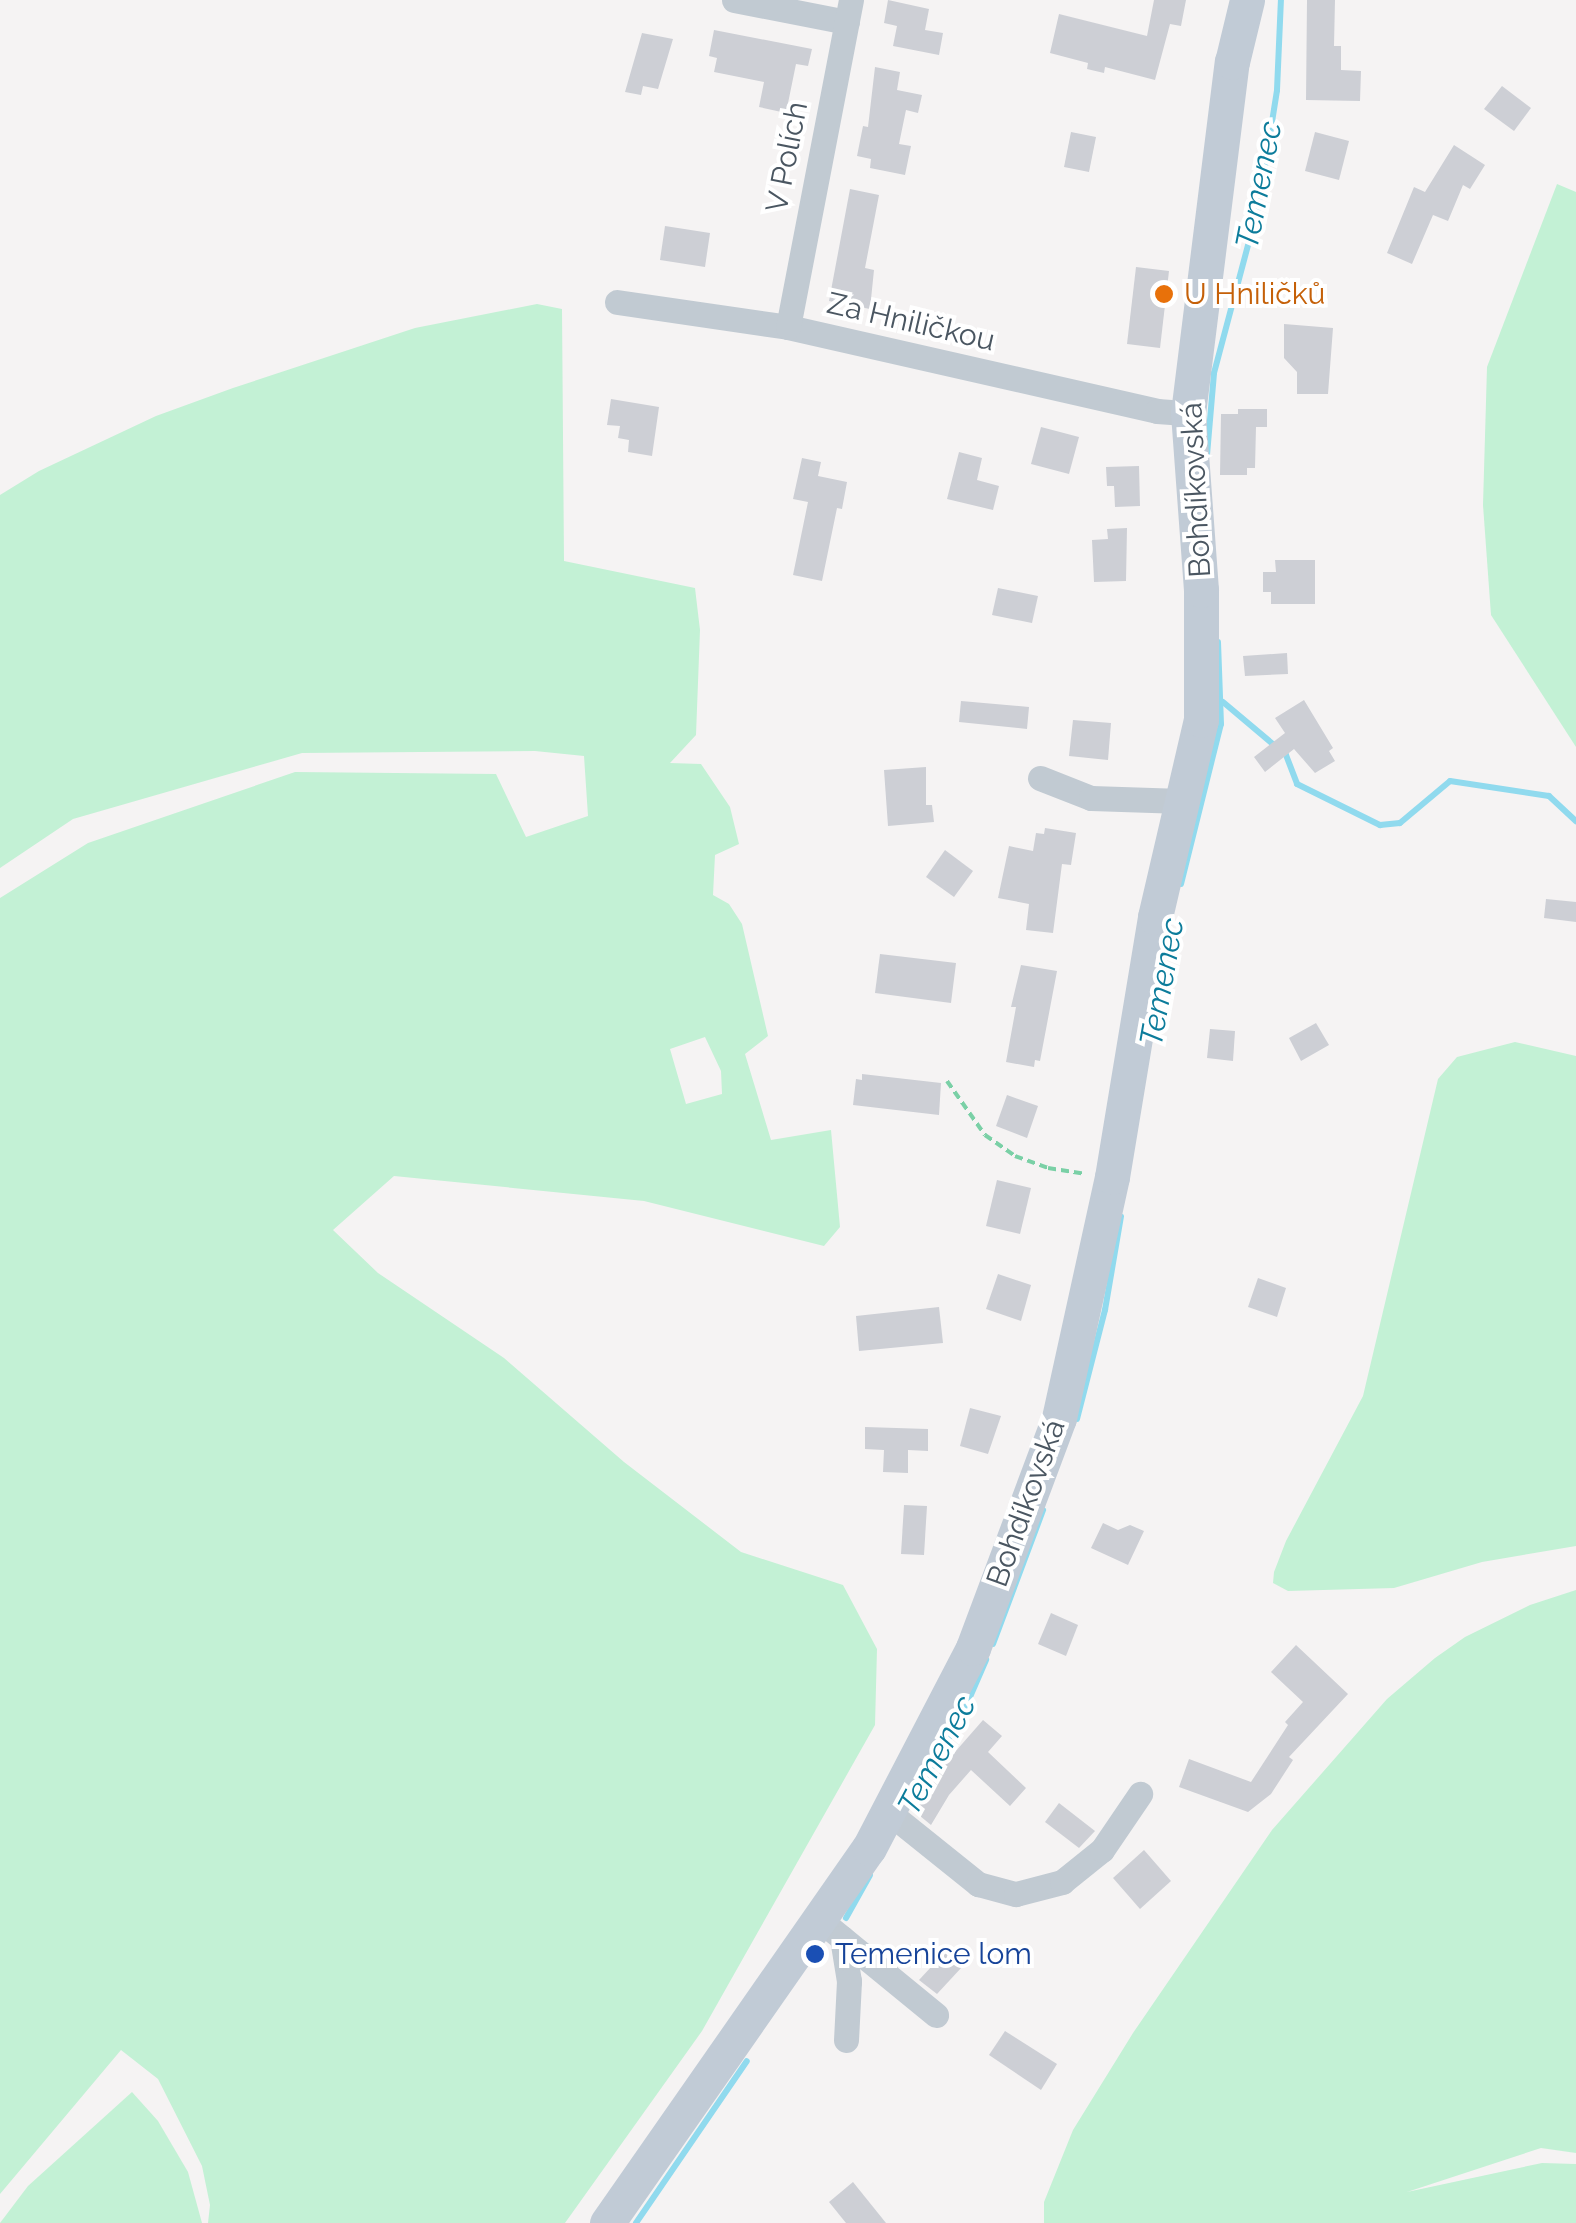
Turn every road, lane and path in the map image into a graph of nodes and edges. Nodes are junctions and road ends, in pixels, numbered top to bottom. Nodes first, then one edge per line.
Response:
1 (734, 0) edge
2 (1248, 0) edge
3 (849, 11) edge
4 (617, 302) dead end
5 (788, 327) junction
6 (1188, 413) junction
7 (1040, 778) dead end
8 (1182, 802) junction
9 (948, 1080) dead end
10 (1112, 1178) junction
11 (1140, 1794) dead end
12 (897, 1817) junction
13 (831, 1929) junction
14 (936, 2016) dead end
15 (846, 2040) dead end
16 (607, 2223) edge

1 - 3 street
2 - 6 street, Bohdíkovská
3 - 5 street, V Polích
4 - 5 street, Za Hniličkou
5 - 6 street, Za Hniličkou
6 - 8 street, Bohdíkovská
7 - 8 street
8 - 10 street, Bohdíkovská
9 - 10 path
10 - 12 street, Bohdíkovská
11 - 12 street
12 - 13 street, Bohdíkovská
13 - 14 street
13 - 15 street
13 - 16 street, Bohdíkovská

